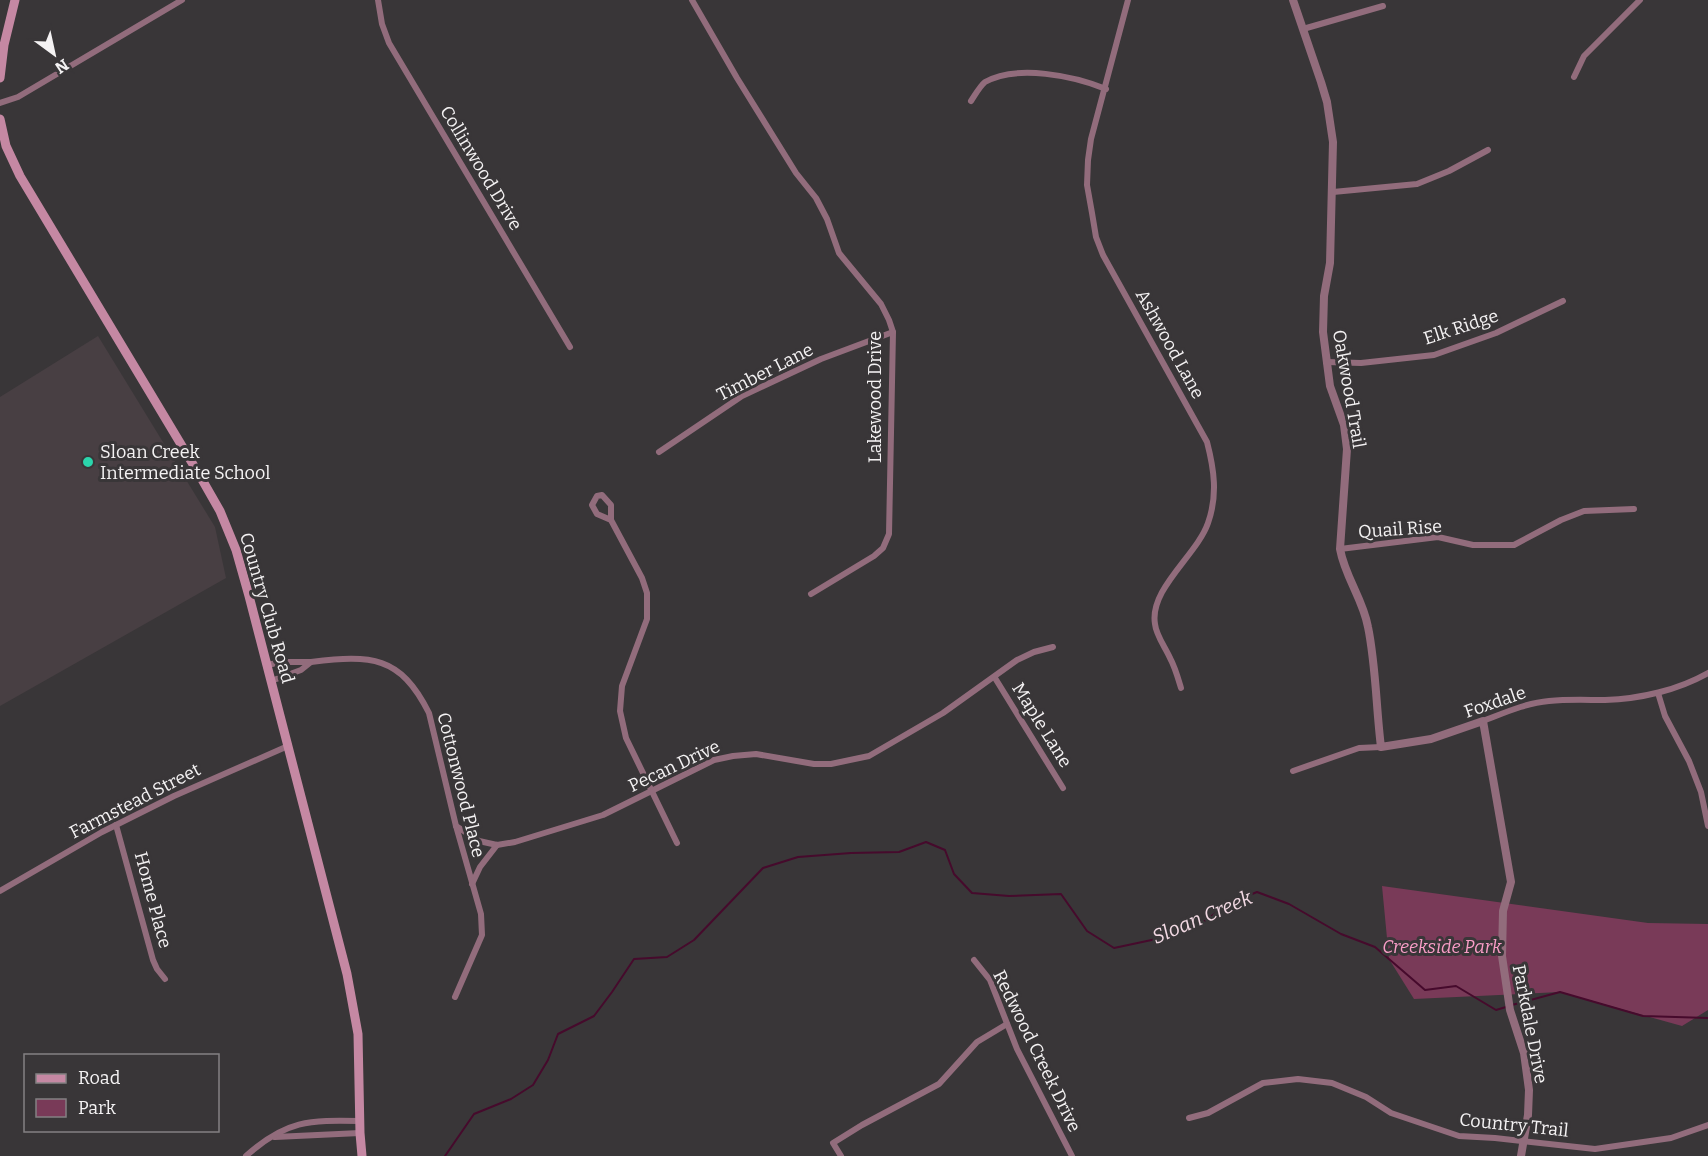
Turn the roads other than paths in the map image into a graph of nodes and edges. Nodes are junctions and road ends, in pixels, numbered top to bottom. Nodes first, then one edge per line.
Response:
1 (15, 0) edge
2 (182, 0) edge
3 (378, 0) edge
4 (692, 0) edge
5 (1128, 0) edge
6 (1293, 0) edge
7 (1640, 0) edge
8 (1383, 6) dead end
9 (1303, 28) junction
10 (1574, 76) dead end
11 (0, 78) edge
12 (1106, 89) junction
13 (971, 101) dead end
14 (0, 103) edge
15 (0, 119) edge
16 (1488, 150) dead end
17 (1333, 192) junction
18 (1563, 300) dead end
19 (893, 332) junction
20 (570, 346) dead end
21 (1326, 362) junction
22 (659, 452) dead end
23 (1634, 509) dead end
24 (611, 520) dead end
25 (1340, 549) junction
26 (811, 594) dead end
27 (1053, 646) dead end
28 (311, 662) junction
29 (267, 665) junction
30 (1708, 673) edge
31 (995, 678) junction
32 (271, 681) junction
33 (1181, 688) dead end
34 (1658, 693) junction
35 (1483, 721) junction
36 (288, 746) junction
37 (1381, 747) junction
38 (1293, 771) dead end
39 (1063, 788) dead end
40 (651, 791) junction
41 (116, 825) junction
42 (456, 826) junction
43 (1708, 826) edge
44 (677, 843) dead end
45 (497, 845) junction
46 (472, 884) junction
47 (0, 891) edge
48 (974, 960) dead end
49 (165, 980) dead end
50 (455, 997) dead end
51 (1007, 1024) junction
52 (1189, 1118) dead end
53 (360, 1121) junction
54 (1708, 1125) edge
55 (360, 1133) junction
56 (271, 1137) junction
57 (1524, 1141) junction
58 (246, 1156) edge
59 (362, 1156) edge
60 (841, 1156) edge
61 (1072, 1156) edge
62 (1521, 1156) edge

1 - 11 main road
2 - 14 street
3 - 20 street, Collinwood Drive
4 - 19 street, Lakewood Drive
5 - 12 street, Ashwood Lane
6 - 9 street, Oakwood Trail
7 - 10 street
8 - 9 street
9 - 17 street, Oakwood Trail
12 - 13 street
12 - 33 street, Ashwood Lane
15 - 29 main road, Country Club Road
16 - 17 street
17 - 21 street, Oakwood Trail
18 - 21 street, Elk Ridge
19 - 22 street, Timber Lane
19 - 26 street, Lakewood Drive
21 - 25 street, Oakwood Trail
23 - 25 street, Quail Rise
24 - 40 street
25 - 37 street, Oakwood Trail
27 - 31 street, Pecan Drive
28 - 29 street, Cottonwood Place
28 - 32 street, Cottonwood Place
28 - 42 street, Cottonwood Place
29 - 32 main road, Country Club Road
30 - 34 street, Foxdale
31 - 39 street, Maple Lane
31 - 40 street, Pecan Drive
32 - 36 main road, Country Club Road
34 - 35 street, Foxdale
34 - 43 street
35 - 37 street, Foxdale
35 - 57 street, Parkdale Drive
36 - 41 street, Farmstead Street
36 - 53 main road, Country Club Road
37 - 38 street, Foxdale
40 - 44 street
40 - 45 street, Pecan Drive
41 - 47 street, Farmstead Street
41 - 49 street, Home Place
42 - 45 street
42 - 46 street, Cottonwood Place
45 - 46 street
46 - 50 street, Cottonwood Place
48 - 51 street, Redwood Creek Drive
51 - 60 street
51 - 61 street, Redwood Creek Drive
52 - 57 street, Country Trail
53 - 55 main road, Country Club Road
53 - 56 street
54 - 57 street, Country Trail
55 - 56 street
55 - 59 main road, Country Club Road
56 - 58 street
57 - 62 street, Parkdale Drive

